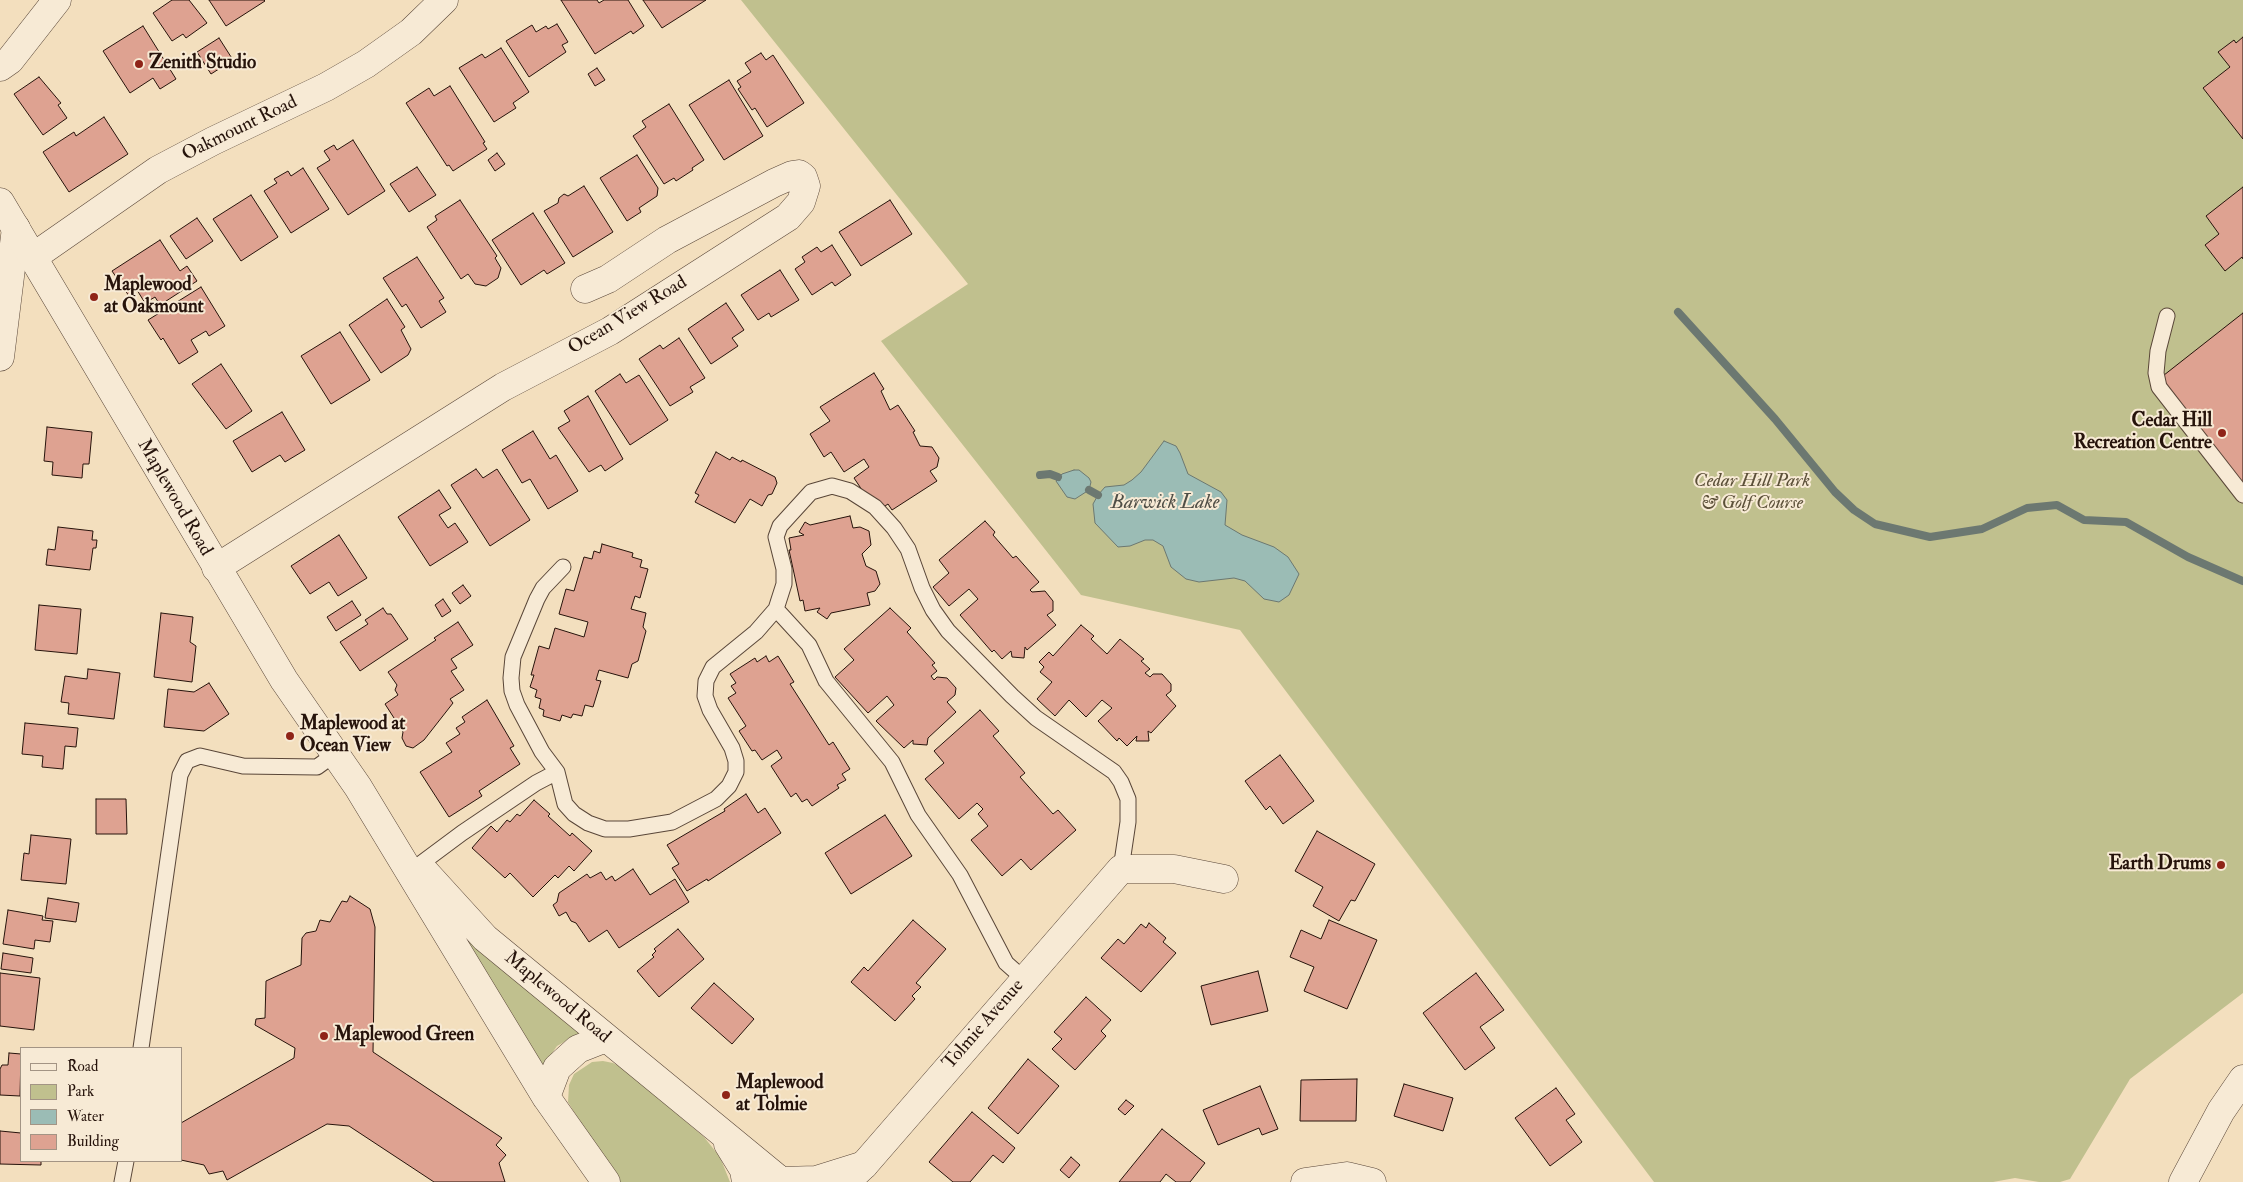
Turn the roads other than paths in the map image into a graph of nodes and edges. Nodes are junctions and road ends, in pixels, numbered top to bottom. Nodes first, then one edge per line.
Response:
1 (57, 0) edge
2 (444, 0) edge
3 (0, 67) edge
4 (0, 202) edge
5 (16, 228) junction
6 (33, 257) junction
7 (585, 289) dead end
8 (2167, 316) dead end
9 (0, 357) edge
10 (2243, 495) edge
11 (563, 567) dead end
12 (216, 568) junction
13 (776, 609) junction
14 (335, 754) junction
15 (557, 772) junction
16 (358, 788) junction
17 (419, 865) junction
18 (1121, 868) junction
19 (1224, 879) dead end
20 (1024, 979) junction
21 (606, 1038) junction
22 (141, 1047) edge
23 (2243, 1079) edge
24 (546, 1097) junction
25 (721, 1132) junction
26 (126, 1162) edge
27 (855, 1174) edge
28 (122, 1182) edge
29 (606, 1182) edge
30 (746, 1182) edge
31 (781, 1182) edge
32 (1305, 1182) edge
33 (1372, 1182) edge
34 (2183, 1182) edge

1 - 3 street
2 - 6 street, Oakmount Road
4 - 5 street, Maplewood Road
5 - 6 street, Maplewood Road
5 - 9 street
6 - 12 street, Maplewood Road
7 - 12 street, Ocean View Road
8 - 10 lane
11 - 15 lane
12 - 14 street, Maplewood Road
13 - 15 lane
13 - 18 lane
13 - 20 lane
14 - 16 street, Maplewood Road
14 - 22 lane
15 - 17 lane
16 - 17 street, Maplewood Road
16 - 24 street, Maplewood Road
17 - 21 street, Maplewood Road
18 - 19 street
18 - 20 street, Tolmie Avenue
20 - 27 street, Tolmie Avenue
21 - 24 street
21 - 25 street, Maplewood Road
23 - 34 street
24 - 29 street, Maplewood Road
25 - 30 street
25 - 31 street, Maplewood Road
26 - 28 lane
27 - 31 street
32 - 33 street

